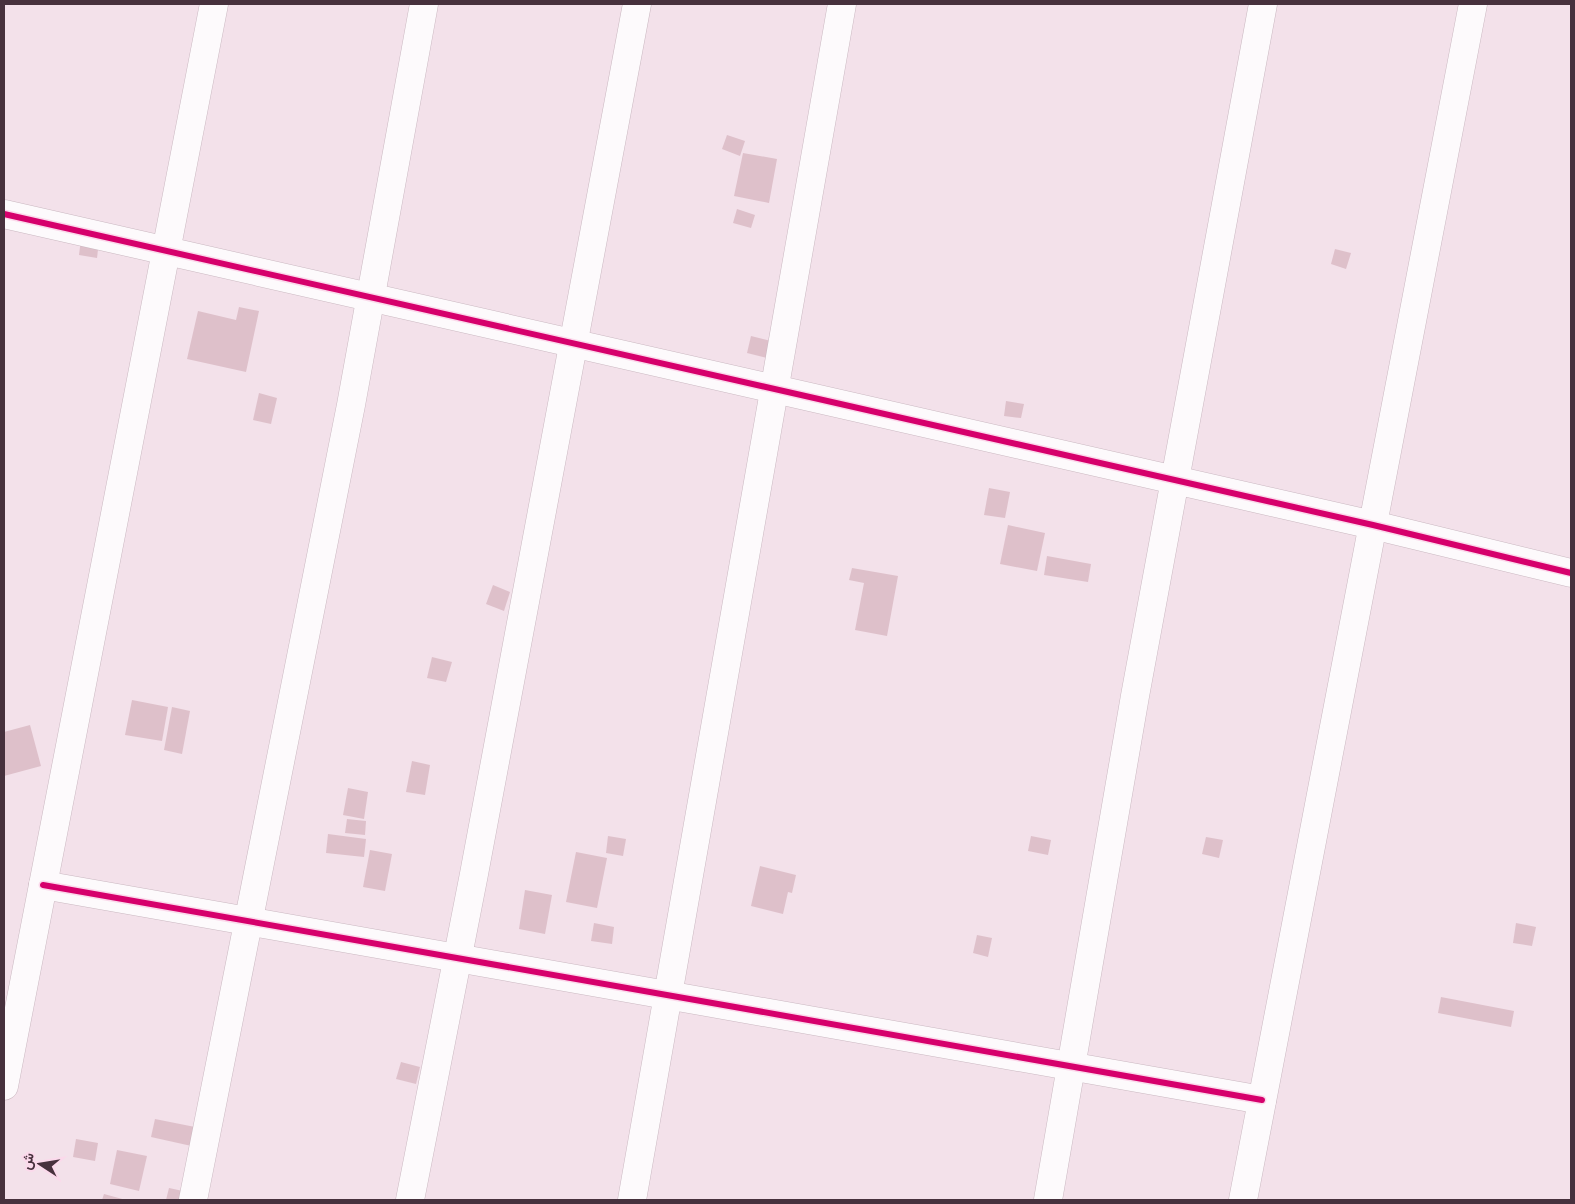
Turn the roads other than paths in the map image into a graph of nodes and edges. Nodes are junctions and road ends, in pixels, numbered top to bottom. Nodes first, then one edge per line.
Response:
1 (214, 4) edge
2 (424, 4) edge
3 (637, 4) edge
4 (842, 4) edge
5 (1263, 4) edge
6 (1473, 4) edge
7 (4, 214) edge
8 (166, 251) junction
9 (371, 297) junction
10 (573, 344) junction
11 (775, 389) junction
12 (1175, 480) junction
13 (1373, 525) junction
14 (1571, 573) edge
15 (43, 884) junction
16 (248, 920) junction
17 (457, 958) junction
18 (668, 995) junction
19 (1071, 1066) junction
20 (4, 1086) edge
21 (1262, 1100) junction
22 (193, 1200) edge
23 (410, 1200) edge
24 (632, 1200) edge
25 (1048, 1200) edge
26 (1243, 1200) edge

1 - 8 street
2 - 9 street
3 - 10 street
4 - 11 street
5 - 12 street
6 - 13 street
7 - 8 street
8 - 9 street
8 - 15 street
9 - 10 street
9 - 16 street
10 - 11 street
10 - 17 street
11 - 12 street
11 - 18 street
12 - 13 street
12 - 19 street
13 - 14 street
13 - 21 street
15 - 16 street
15 - 20 street
16 - 17 street
16 - 22 street
17 - 18 street
17 - 23 street
18 - 19 street
18 - 24 street
19 - 21 street
19 - 25 street
21 - 26 street

